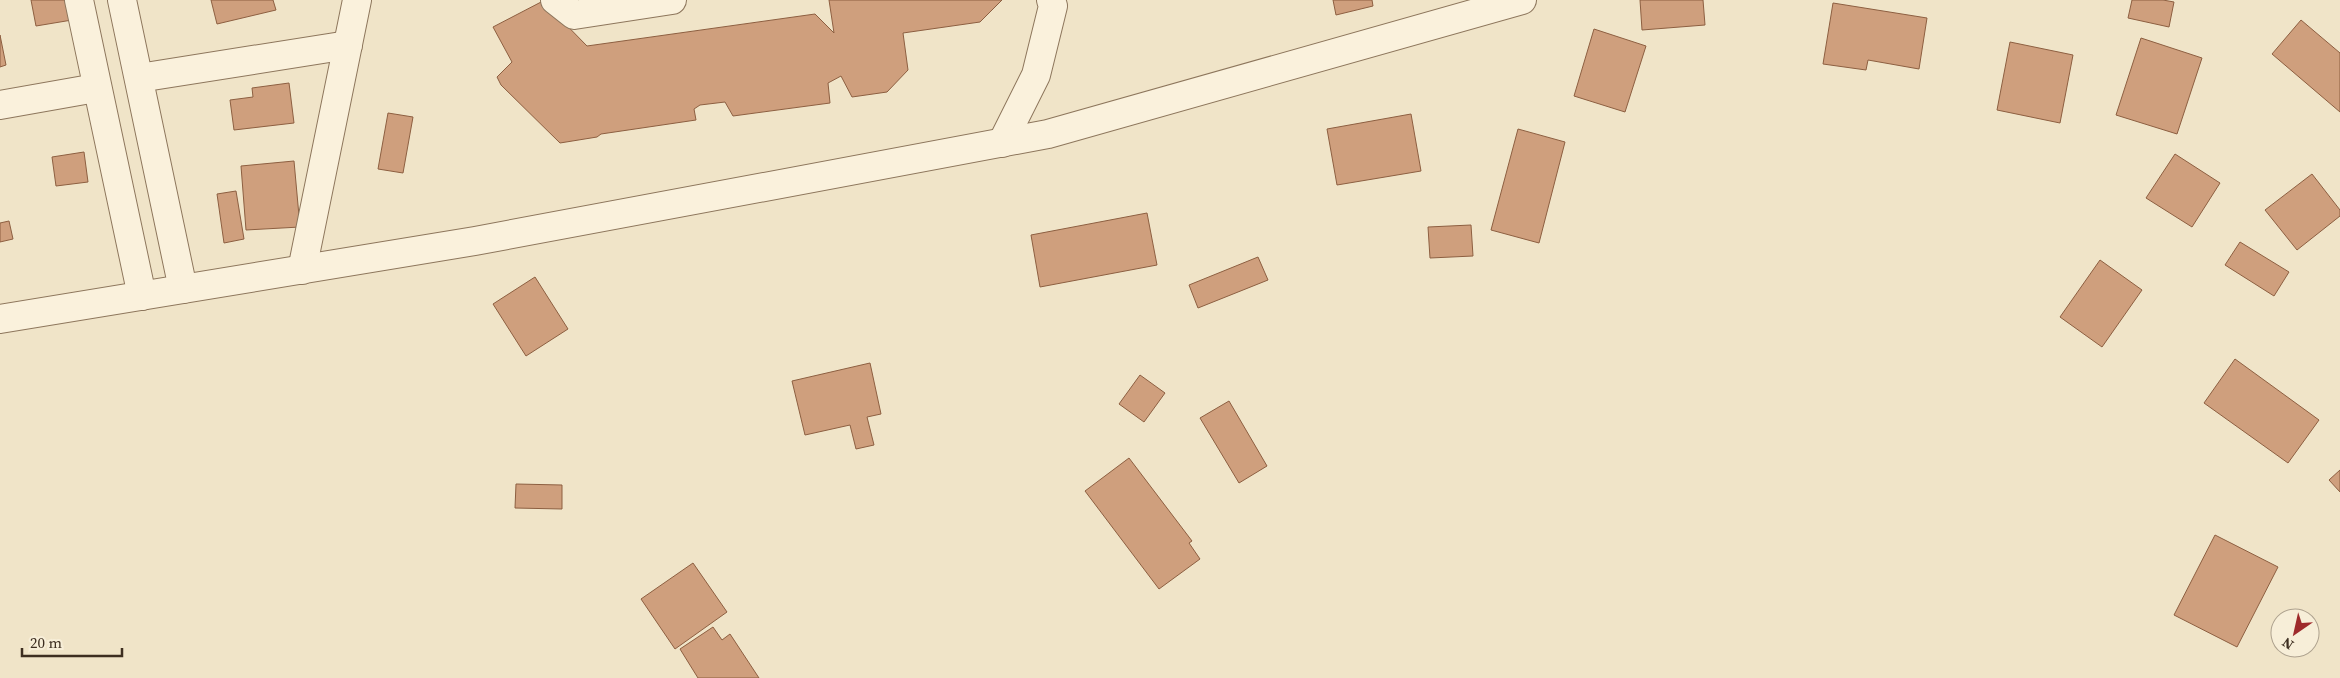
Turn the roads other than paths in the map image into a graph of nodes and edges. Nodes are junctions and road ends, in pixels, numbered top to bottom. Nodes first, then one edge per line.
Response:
1 (79, 0) edge
2 (122, 0) edge
3 (357, 0) edge
4 (555, 0) edge
5 (672, 0) edge
6 (1051, 0) edge
7 (1522, 0) edge
8 (348, 45) junction
9 (139, 78) junction
10 (96, 88) junction
11 (0, 105) edge
12 (1002, 143) junction
13 (302, 270) junction
14 (183, 289) junction
15 (142, 296) junction
16 (0, 319) edge

1 - 10 street
2 - 9 street
3 - 8 street
4 - 5 street
6 - 12 street
7 - 12 street
8 - 9 street
8 - 13 street
9 - 14 street
10 - 11 street
10 - 15 street
12 - 13 street
13 - 14 street
14 - 15 street
15 - 16 street

